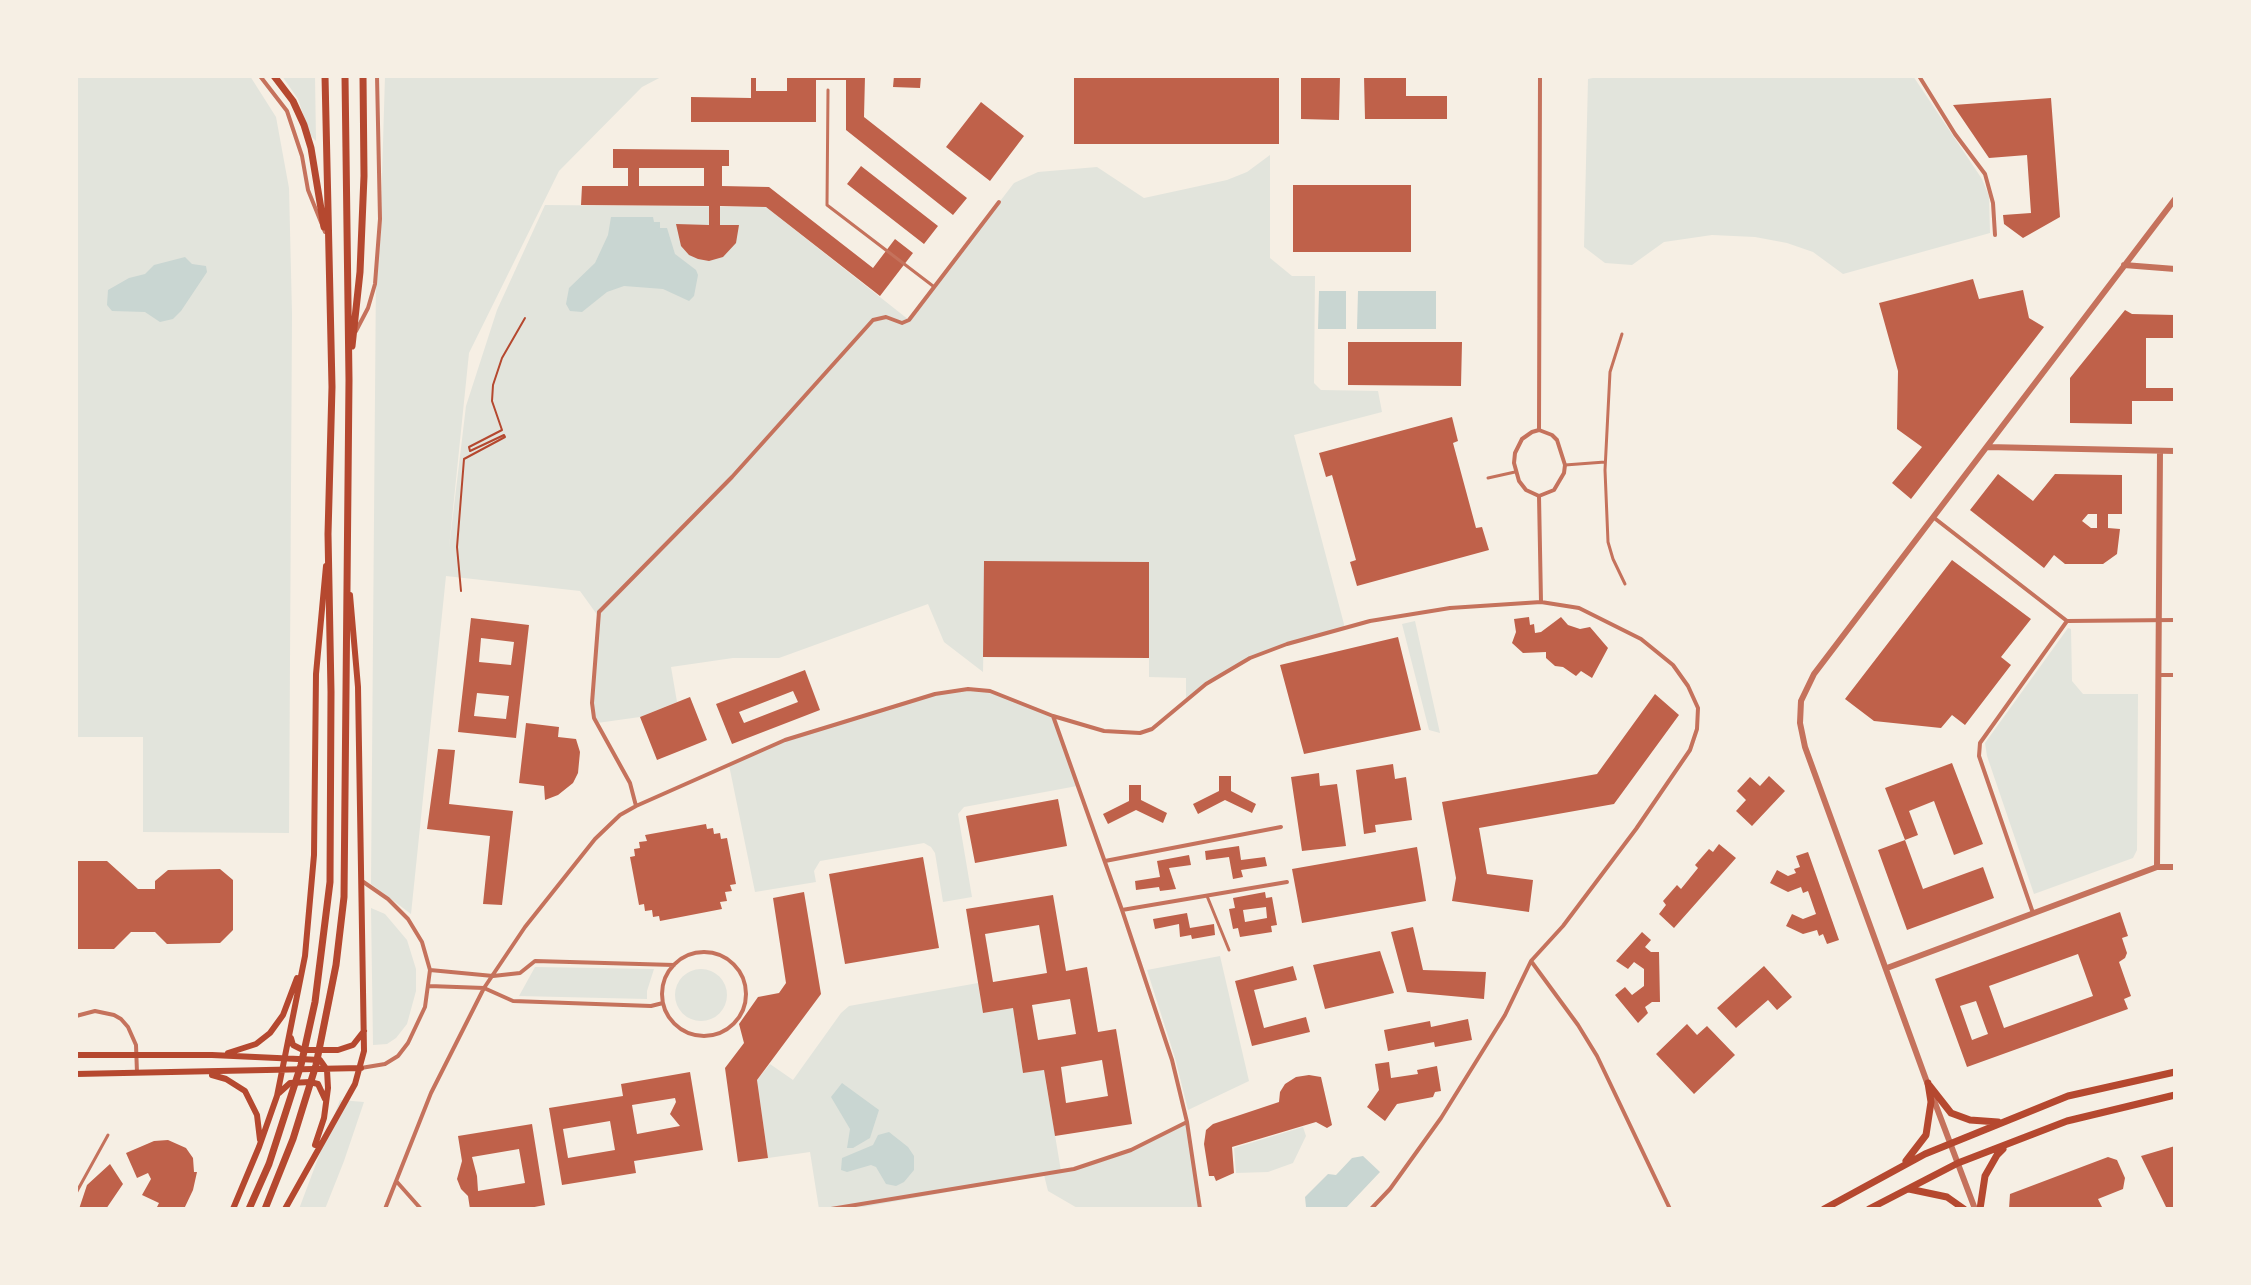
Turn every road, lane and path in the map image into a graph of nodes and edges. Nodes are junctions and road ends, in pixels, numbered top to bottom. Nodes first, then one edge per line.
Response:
1 (260, 76) edge
2 (274, 76) edge
3 (325, 76) edge
4 (345, 76) edge
5 (363, 76) edge
6 (377, 76) edge
7 (1540, 76) edge
8 (1919, 76) edge
9 (828, 90) dead end
10 (2175, 199) edge
11 (999, 202) dead end
12 (325, 232) junction
13 (1995, 235) dead end
14 (329, 263) junction
15 (2124, 265) junction
16 (2175, 269) edge
17 (935, 287) junction
18 (525, 318) dead end
19 (1622, 334) dead end
20 (353, 336) junction
21 (349, 380) junction
22 (1539, 430) junction
23 (1986, 447) junction
24 (2160, 451) junction
25 (2175, 451) edge
26 (1605, 462) junction
27 (1565, 465) junction
28 (1515, 472) junction
29 (1488, 478) dead end
30 (1539, 496) junction
31 (1933, 517) junction
32 (328, 534) junction
33 (347, 563) junction
34 (1625, 584) dead end
35 (461, 591) dead end
36 (1541, 602) junction
37 (2159, 620) junction
38 (2175, 620) edge
39 (2067, 621) junction
40 (2158, 675) junction
41 (2175, 675) edge
42 (1053, 716) junction
43 (636, 806) junction
44 (1281, 827) dead end
45 (1105, 861) junction
46 (2157, 867) junction
47 (2175, 867) edge
48 (362, 881) junction
49 (1287, 882) dead end
50 (1207, 896) junction
51 (1122, 910) junction
52 (2033, 913) junction
53 (1229, 950) dead end
54 (305, 956) junction
55 (1531, 961) junction
56 (674, 965) junction
57 (1887, 968) junction
58 (430, 970) junction
59 (493, 976) junction
60 (429, 986) junction
61 (484, 988) junction
62 (663, 1003) junction
63 (76, 1016) edge
64 (364, 1027) junction
65 (290, 1037) junction
66 (76, 1055) edge
67 (137, 1055) junction
68 (212, 1055) junction
69 (290, 1057) junction
70 (324, 1067) junction
71 (361, 1068) junction
72 (286, 1071) junction
73 (2175, 1072) edge
74 (137, 1073) junction
75 (201, 1073) junction
76 (76, 1074) edge
77 (1928, 1083) junction
78 (2175, 1095) edge
79 (277, 1096) junction
80 (326, 1107) junction
81 (1187, 1122) junction
82 (2003, 1122) junction
83 (108, 1135) dead end
84 (1951, 1142) junction
85 (2008, 1144) junction
86 (259, 1147) junction
87 (1958, 1163) junction
88 (307, 1167) junction
89 (1899, 1167) junction
90 (397, 1182) junction
91 (1907, 1189) junction
92 (76, 1193) edge
93 (852, 1208) edge
94 (233, 1209) edge
95 (249, 1209) edge
96 (265, 1209) edge
97 (285, 1209) edge
98 (385, 1209) edge
99 (421, 1209) edge
100 (831, 1209) edge
101 (1200, 1209) edge
102 (1371, 1209) edge
103 (1670, 1209) edge
104 (1824, 1209) edge
105 (1869, 1209) edge
106 (1964, 1209) edge
107 (1977, 1209) edge

1 - 12 street
2 - 12 main road
3 - 14 main road
4 - 21 main road
5 - 20 main road
6 - 20 street
7 - 22 street
8 - 13 street
9 - 17 street
10 - 15 street
11 - 17 street
12 - 14 main road
14 - 32 main road
15 - 16 street
15 - 23 street
17 - 43 street
18 - 35 path
19 - 26 street
20 - 21 main road
21 - 33 main road
22 - 27 street
22 - 28 street
23 - 24 street
23 - 31 street
24 - 25 street
24 - 37 street
26 - 27 street
26 - 34 street
27 - 30 street
28 - 29 street
28 - 30 street
30 - 36 street
31 - 39 street
31 - 57 street
32 - 54 main road
32 - 95 main road
33 - 48 main road
33 - 96 main road
36 - 42 street
36 - 55 street
37 - 38 street
37 - 39 street
37 - 40 street
39 - 52 street
40 - 41 street
40 - 46 street
42 - 43 street
42 - 45 street
43 - 59 street
44 - 45 street
45 - 51 street
46 - 47 street
46 - 52 street
48 - 58 street
48 - 64 main road
49 - 50 street
50 - 51 street
50 - 53 street
51 - 81 street
52 - 57 street
54 - 65 main road
54 - 68 main road
55 - 102 street
55 - 103 street
56 - 59 street
56 - 62 street
56 - 62 street
57 - 77 street
58 - 59 street
58 - 60 street
59 - 61 street
60 - 61 street
60 - 71 street
61 - 62 street
61 - 90 street
63 - 67 street
64 - 65 main road
64 - 71 main road
65 - 69 main road
66 - 67 main road
67 - 68 main road
67 - 74 street
68 - 69 main road
69 - 70 main road
69 - 72 main road
70 - 71 main road
70 - 72 main road
70 - 80 main road
71 - 88 main road
72 - 75 main road
72 - 79 main road
73 - 82 main road
74 - 75 main road
74 - 76 main road
75 - 86 main road
77 - 82 main road
77 - 84 street
77 - 89 main road
78 - 85 main road
79 - 80 main road
79 - 86 main road
80 - 88 main road
81 - 93 street
81 - 101 street
82 - 84 main road
83 - 92 street
84 - 87 street
84 - 89 main road
85 - 87 main road
85 - 107 main road
86 - 94 main road
87 - 91 main road
87 - 107 street
88 - 97 main road
89 - 104 main road
90 - 98 street
90 - 99 street
91 - 105 main road
91 - 106 main road
93 - 100 street

